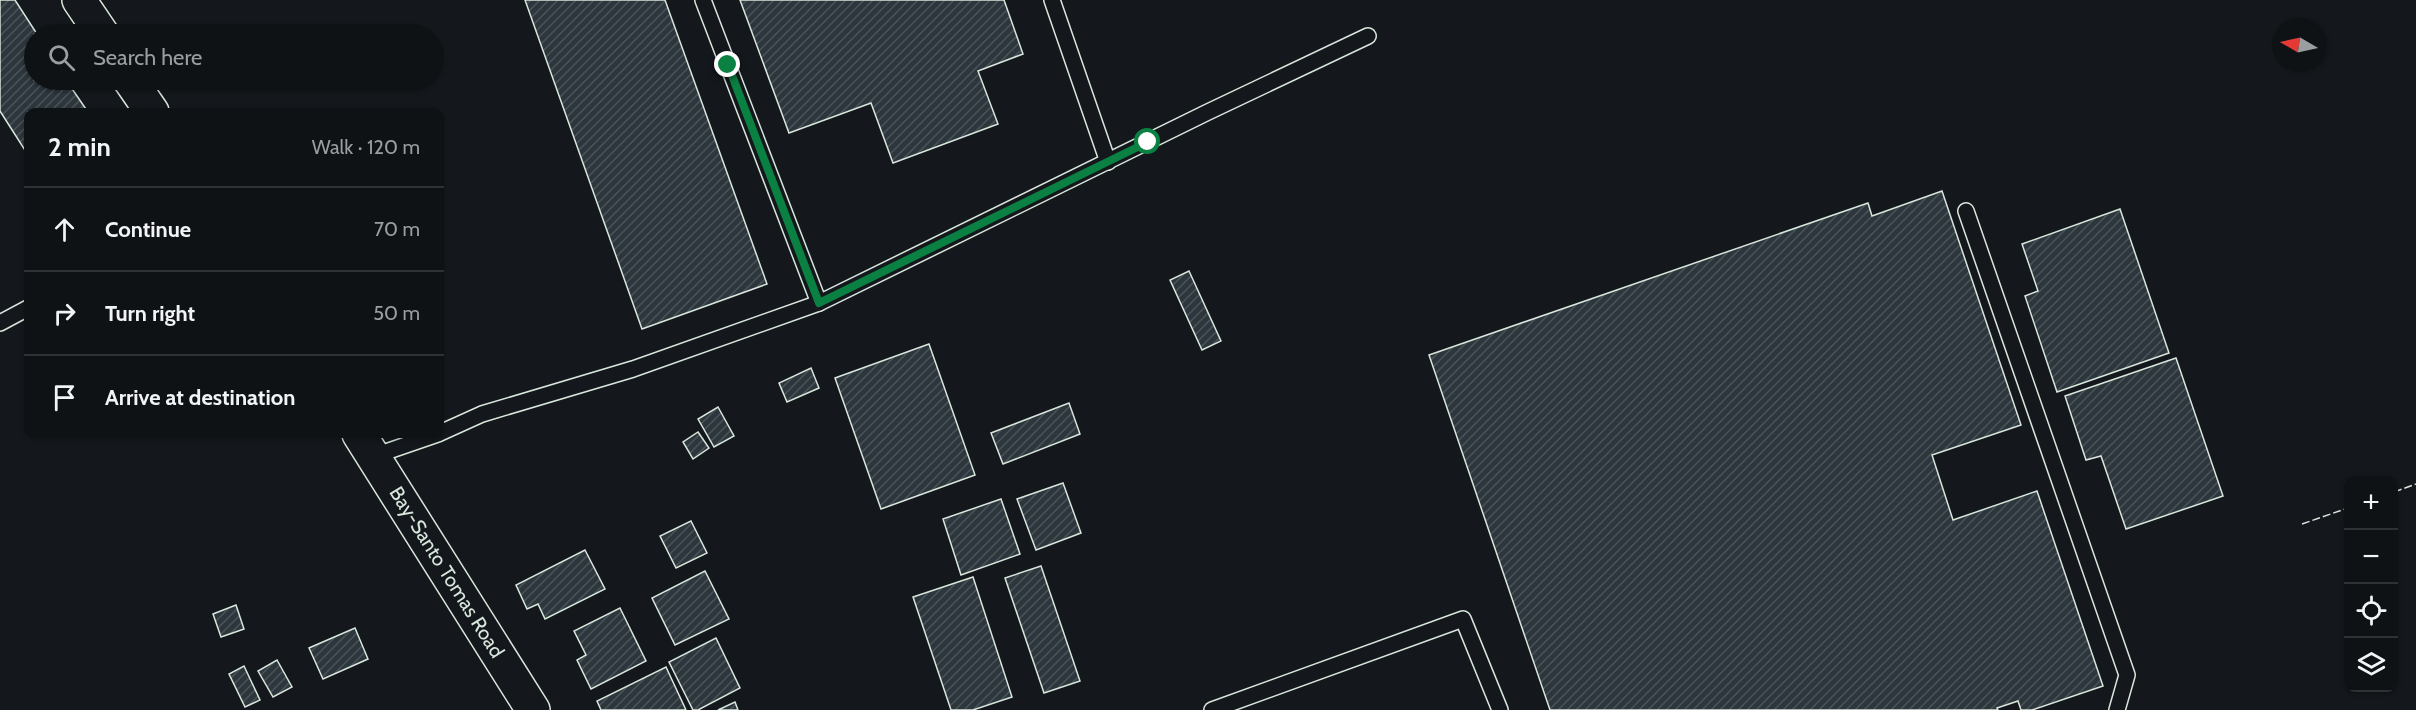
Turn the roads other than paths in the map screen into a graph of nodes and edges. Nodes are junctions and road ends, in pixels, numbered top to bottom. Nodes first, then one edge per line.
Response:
1 (80, 0) edge
2 (703, 0) edge
3 (1052, 0) edge
4 (96, 24) edge
5 (1368, 36) dead end
6 (137, 90) edge
7 (149, 108) edge
8 (1108, 162) junction
9 (1966, 211) dead end
10 (819, 303) junction
11 (24, 310) edge
12 (0, 323) edge
13 (444, 431) edge
14 (409, 438) edge
15 (367, 445) edge
16 (534, 710) edge
17 (1212, 710) edge
18 (1500, 710) edge
19 (2117, 710) edge

1 - 4 main road
2 - 10 lane
3 - 8 lane
5 - 8 lane
6 - 7 main road
8 - 10 lane
9 - 19 lane
10 - 13 lane
11 - 12 lane
14 - 15 lane
15 - 16 main road, Bay-Santo Tomas Road
17 - 18 lane

